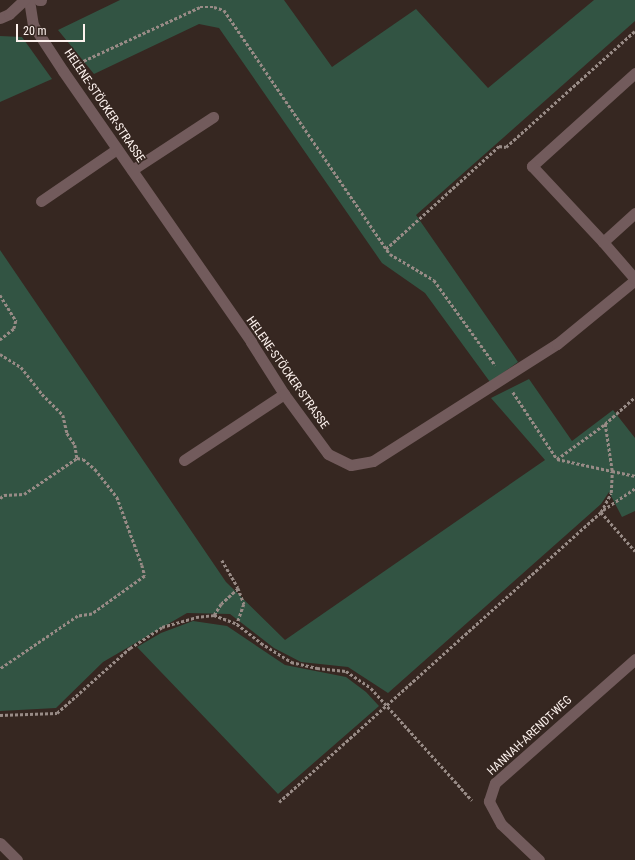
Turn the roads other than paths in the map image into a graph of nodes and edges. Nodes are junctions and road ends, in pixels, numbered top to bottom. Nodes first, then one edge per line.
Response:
1 (24, 0) edge
2 (29, 0) edge
3 (0, 18) edge
4 (635, 73) edge
5 (212, 117) dead end
6 (117, 149) junction
7 (132, 170) junction
8 (41, 200) dead end
9 (635, 213) edge
10 (603, 242) junction
11 (635, 279) edge
12 (284, 394) junction
13 (184, 460) dead end
14 (635, 658) edge
15 (0, 843) edge
16 (16, 860) edge
17 (539, 860) edge

1 - 3 street
2 - 6 street, HELENE-STÖCKER-STRASSE
4 - 10 street, HELENE-STÖCKER-STRASSE
5 - 7 street
6 - 7 street, HELENE-STÖCKER-STRASSE
6 - 8 street
7 - 12 street, HELENE-STÖCKER-STRASSE
9 - 10 street
10 - 11 street, HELENE-STÖCKER-STRASSE
11 - 12 street, HELENE-STÖCKER-STRASSE
12 - 13 street
14 - 17 street, HANNAH-ARENDT-WEG
15 - 16 street

